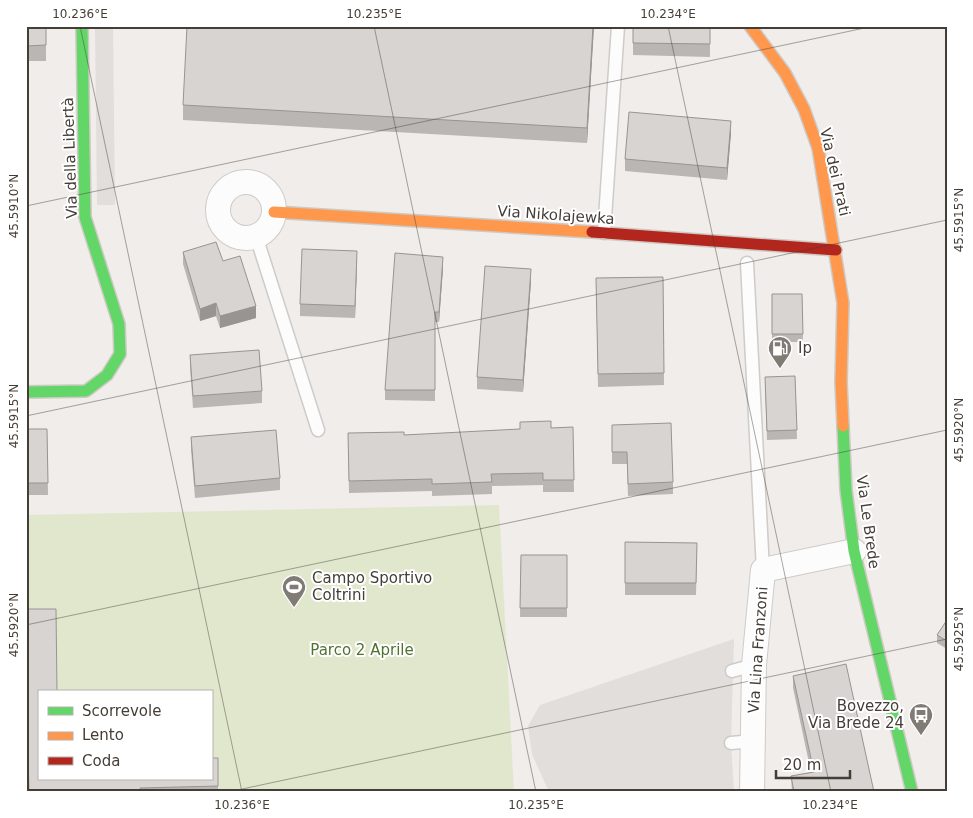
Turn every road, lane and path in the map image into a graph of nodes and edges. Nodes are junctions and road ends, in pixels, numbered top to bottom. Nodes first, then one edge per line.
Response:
1 (82, 26) edge
2 (618, 26) edge
3 (750, 26) edge
4 (274, 212) junction
5 (604, 233) junction
6 (256, 236) junction
7 (836, 250) junction
8 (748, 262) dead end
9 (26, 392) edge
10 (318, 430) dead end
11 (854, 552) junction
12 (763, 570) junction
13 (752, 792) edge
14 (912, 792) edge

1 - 9 street, Via della Libertà
2 - 5 lane
3 - 7 street, Via dei Prati
4 - 5 street, Via Nikolajewka
4 - 6 street
4 - 6 street
5 - 7 street, Via Nikolajewka
6 - 10 lane
7 - 11 street, Via Le Brede
8 - 12 lane
11 - 12 street, Via Lina Franzoni
11 - 14 street, Via Le Brede
12 - 13 street, Via Lina Franzoni

